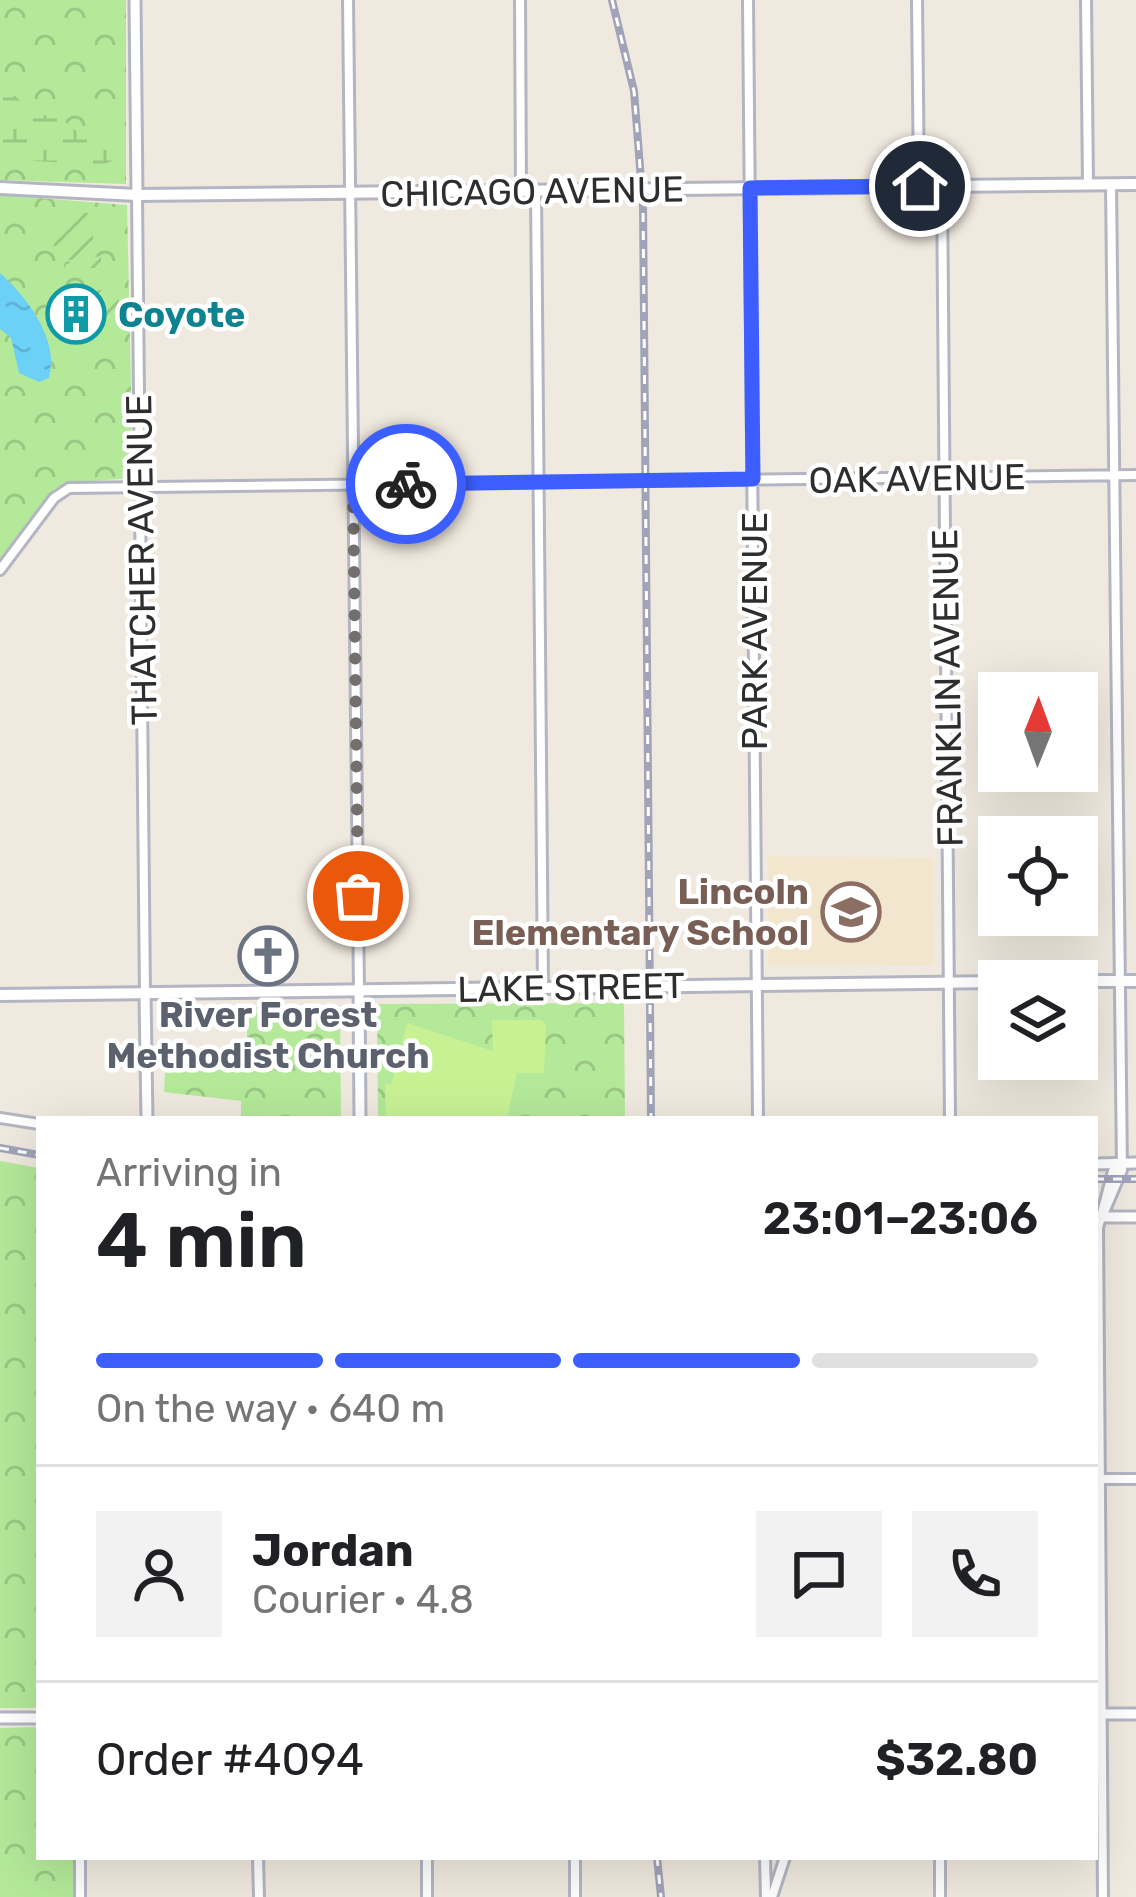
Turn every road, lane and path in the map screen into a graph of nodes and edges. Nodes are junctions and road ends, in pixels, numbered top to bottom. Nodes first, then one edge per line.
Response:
1 (135, 0) edge
2 (348, 0) edge
3 (520, 0) edge
4 (748, 0) edge
5 (917, 0) edge
6 (1086, 0) edge
7 (1088, 184) junction
8 (1111, 184) junction
9 (1136, 184) edge
10 (920, 186) junction
11 (942, 186) junction
12 (0, 188) edge
13 (750, 188) junction
14 (536, 190) junction
15 (521, 191) junction
16 (350, 193) junction
17 (136, 195) junction
18 (1114, 475) junction
19 (1136, 475) edge
20 (946, 478) junction
21 (753, 479) junction
22 (539, 482) junction
23 (353, 484) junction
24 (140, 488) junction
25 (0, 570) edge
26 (1098, 981) edge
27 (1119, 981) junction
28 (1136, 981) edge
29 (978, 982) edge
30 (950, 983) junction
31 (756, 985) junction
32 (543, 987) junction
33 (358, 991) junction
34 (145, 994) junction
35 (0, 995) edge
36 (146, 1116) edge
37 (360, 1116) edge
38 (758, 1116) edge
39 (950, 1116) edge
40 (0, 1118) edge
41 (36, 1124) edge
42 (1136, 1163) edge
43 (1098, 1164) edge
44 (1120, 1164) junction
45 (1099, 1217) edge
46 (1136, 1217) edge
47 (1098, 1348) edge
48 (1098, 1479) edge
49 (1136, 1480) edge
50 (1098, 1714) edge
51 (1136, 1714) edge
52 (0, 1718) edge
53 (36, 1718) edge
54 (80, 1860) edge
55 (259, 1860) edge
56 (427, 1860) edge
57 (575, 1860) edge
58 (765, 1860) edge
59 (784, 1860) edge
60 (940, 1860) edge
61 (80, 1897) edge
62 (259, 1897) edge
63 (428, 1897) edge
64 (575, 1897) edge
65 (769, 1897) edge
66 (940, 1897) edge
67 (1103, 1897) edge

1 - 17 street, THATCHER AVENUE
2 - 16 street
3 - 15 street
4 - 13 street, PARK AVENUE
5 - 10 street
6 - 7 street
7 - 8 main road, CHICAGO AVENUE
7 - 11 main road, CHICAGO AVENUE
8 - 9 main road, CHICAGO AVENUE
8 - 18 street
10 - 11 main road, CHICAGO AVENUE
10 - 13 main road, CHICAGO AVENUE
11 - 20 street, FRANKLIN AVENUE
12 - 17 main road, CHICAGO AVENUE
13 - 14 main road, CHICAGO AVENUE
13 - 21 street, PARK AVENUE
14 - 15 main road, CHICAGO AVENUE
14 - 22 street
15 - 16 main road, CHICAGO AVENUE
16 - 17 main road, CHICAGO AVENUE
16 - 23 street
17 - 24 street, THATCHER AVENUE
18 - 19 street, OAK AVENUE
18 - 20 street, OAK AVENUE
18 - 27 street
20 - 21 street, OAK AVENUE
20 - 30 street, FRANKLIN AVENUE
21 - 22 street, OAK AVENUE
21 - 31 street, PARK AVENUE
22 - 23 street, OAK AVENUE
22 - 32 street
23 - 24 street, OAK AVENUE
23 - 33 street
24 - 25 street, OAK AVENUE
24 - 34 street, THATCHER AVENUE
26 - 27 main road
27 - 28 main road
27 - 44 street
29 - 30 main road, LAKE STREET
30 - 31 main road, LAKE STREET
30 - 39 street, FRANKLIN AVENUE
31 - 32 main road, LAKE STREET
31 - 38 street, PARK AVENUE
32 - 33 main road, LAKE STREET
33 - 34 main road, LAKE STREET
33 - 37 street
34 - 35 main road, LAKE STREET
34 - 36 street, THATCHER AVENUE
40 - 41 street
42 - 44 street
43 - 44 street
44 - 45 street
45 - 46 street
45 - 47 street
48 - 49 street
50 - 51 street
50 - 67 street
52 - 53 street
54 - 61 street
55 - 62 street
56 - 63 street
57 - 64 street
58 - 65 street
59 - 65 street
60 - 66 street

